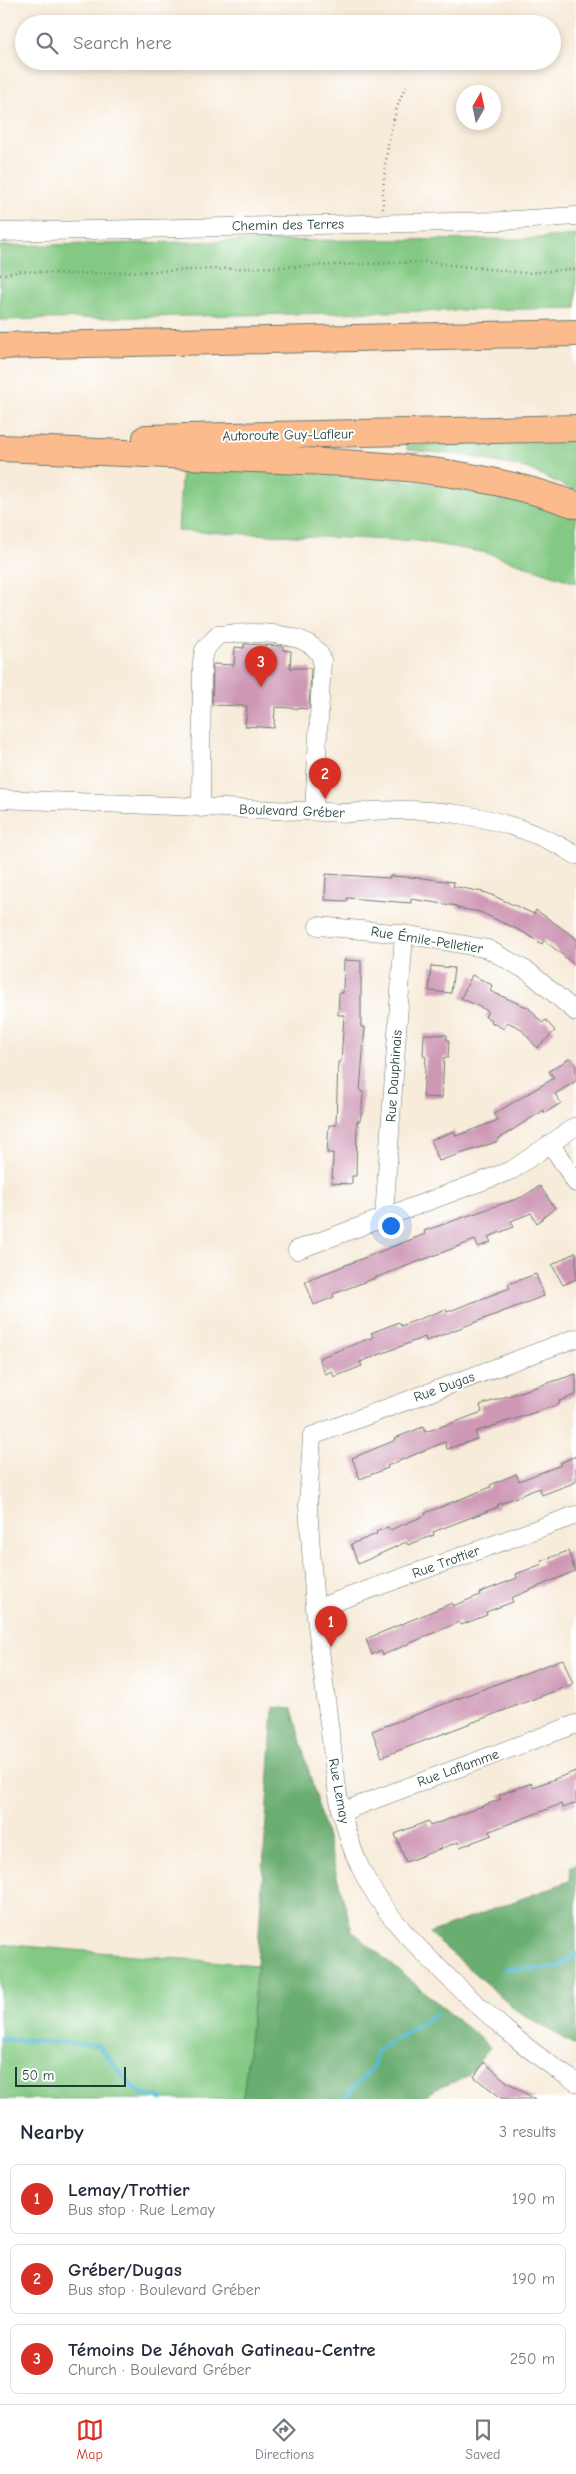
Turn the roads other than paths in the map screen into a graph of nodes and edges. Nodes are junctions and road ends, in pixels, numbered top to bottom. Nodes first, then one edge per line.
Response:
1 (576, 216) edge
2 (0, 232) edge
3 (576, 333) edge
4 (0, 346) edge
5 (576, 428) edge
6 (0, 441) edge
7 (0, 448) edge
8 (576, 505) edge
9 (0, 798) edge
10 (201, 808) junction
11 (314, 812) junction
12 (576, 855) edge
13 (318, 926) dead end
14 (404, 934) junction
15 (576, 1012) edge
16 (576, 1126) edge
17 (551, 1144) junction
18 (576, 1183) edge
19 (384, 1217) junction
20 (297, 1250) dead end
21 (576, 1338) edge
22 (312, 1436) joint
23 (576, 1515) edge
24 (315, 1609) junction
25 (576, 1724) edge
26 (341, 1812) junction
27 (576, 2082) edge

1 - 2 street, Chemin des Terres
3 - 4 highway
5 - 6 highway, Autoroute Guy-Lafleur
7 - 8 highway
9 - 10 street, Boulevard Gréber
10 - 11 street, Boulevard Gréber
10 - 11 street
11 - 12 street, Boulevard Gréber
13 - 14 street, Rue Émile-Pelletier
14 - 15 street, Rue Émile-Pelletier
14 - 19 street, Rue Dauphinais
16 - 17 street
17 - 18 street
17 - 19 street
19 - 20 street
21 - 22 street, Rue Dugas
22 - 24 street, Rue Lemay
23 - 24 street, Rue Trottier
24 - 26 street, Rue Lemay
25 - 26 street, Rue Laflamme
26 - 27 street, Rue Lemay

